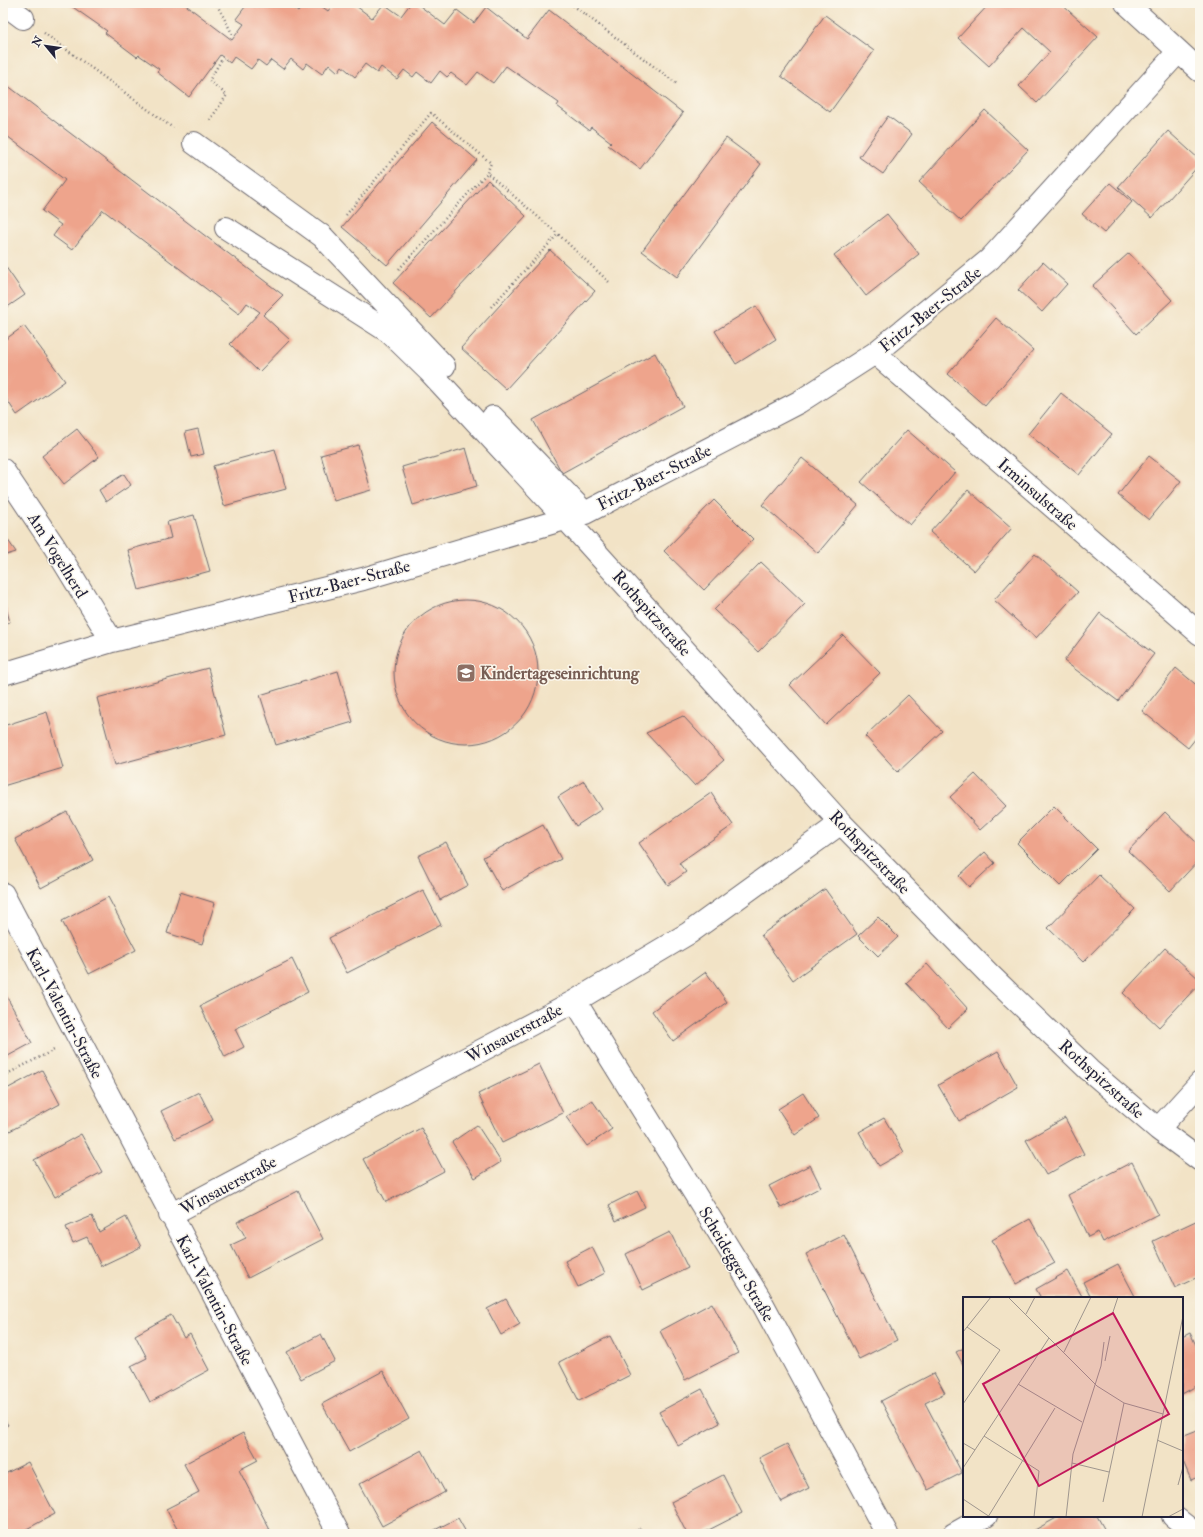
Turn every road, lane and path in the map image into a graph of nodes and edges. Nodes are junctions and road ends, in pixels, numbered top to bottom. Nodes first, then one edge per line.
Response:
1 (570, 3) edge
2 (1126, 3) edge
3 (3, 4) edge
4 (217, 4) edge
5 (23, 18) joint
6 (234, 37) dead end
7 (1178, 52) junction
8 (223, 57) dead end
9 (1200, 71) edge
10 (677, 84) dead end
11 (194, 143) junction
12 (486, 173) junction
13 (346, 215) dead end
14 (226, 228) dead end
15 (558, 234) junction
16 (399, 269) dead end
17 (610, 283) dead end
18 (491, 307) dead end
19 (875, 354) junction
20 (3, 470) edge
21 (576, 516) junction
22 (1200, 634) edge
23 (112, 642) junction
24 (3, 674) edge
25 (841, 823) junction
26 (3, 894) edge
27 (575, 1001) junction
28 (78, 1038) junction
29 (3, 1076) edge
30 (1200, 1083) edge
31 (1158, 1129) junction
32 (1200, 1160) edge
33 (170, 1215) junction
34 (984, 1517) edge
35 (1174, 1517) edge
36 (339, 1534) edge
37 (887, 1534) edge
38 (954, 1534) edge
39 (1196, 1534) edge

1 - 10 path
2 - 7 street
3 - 5 street
4 - 6 path
5 - 11 path
7 - 9 street
7 - 19 street, Fritz-Baer-Straße
8 - 11 path
11 - 21 street
12 - 13 path
12 - 15 path
12 - 16 path
14 - 21 street
15 - 17 path
15 - 18 path
19 - 21 street, Fritz-Baer-Straße
19 - 22 street, Irminsulstraße
20 - 23 street, Am Vogelherd
21 - 23 street, Fritz-Baer-Straße
21 - 25 street, Rothspitzstraße
23 - 24 street, Fritz-Baer-Straße
25 - 27 street, Winsauerstraße
25 - 31 street, Rothspitzstraße
26 - 28 street, Karl-Valentin-Straße
27 - 33 street, Winsauerstraße
27 - 37 street, Scheidegger Straße
28 - 29 path
28 - 33 street, Karl-Valentin-Straße
30 - 31 street
31 - 32 street, Rothspitzstraße
33 - 36 street, Karl-Valentin-Straße
34 - 38 street
35 - 39 street

